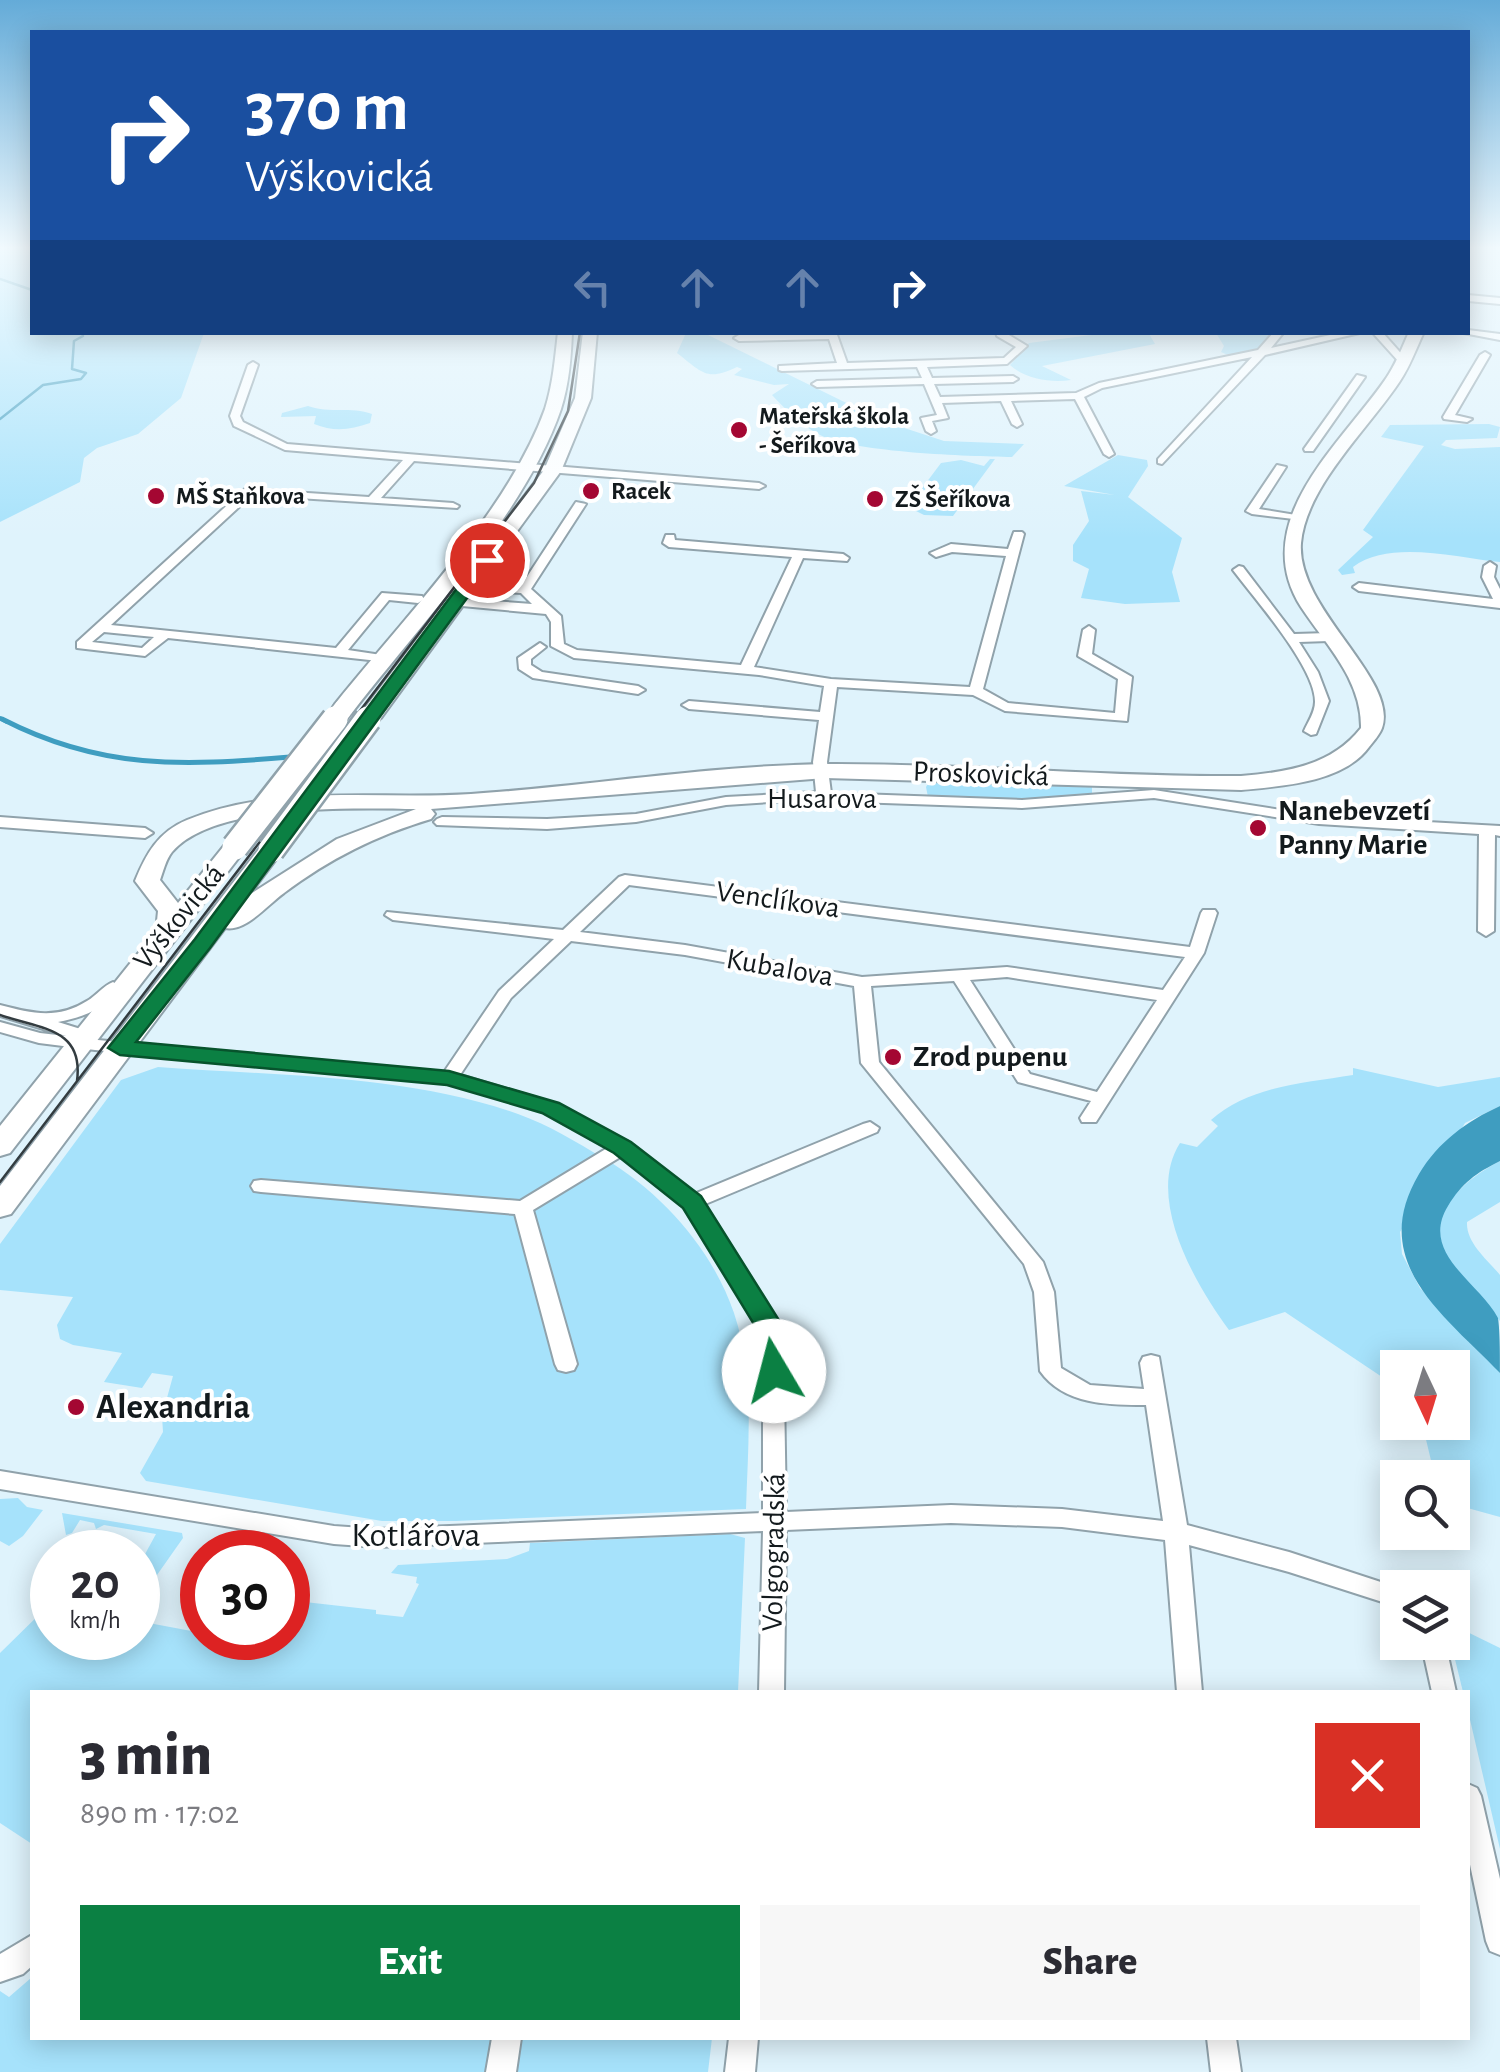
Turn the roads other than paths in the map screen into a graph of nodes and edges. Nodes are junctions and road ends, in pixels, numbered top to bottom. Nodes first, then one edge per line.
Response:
1 (563, 346) edge
2 (589, 346) edge
3 (835, 346) edge
4 (1021, 346) edge
5 (1270, 346) edge
6 (1300, 346) edge
7 (1388, 346) edge
8 (1410, 346) edge
9 (1264, 354) junction
10 (1472, 354) dead end
11 (1484, 356) junction
12 (1500, 358) edge
13 (1403, 362) junction
14 (921, 364) junction
15 (253, 365) dead end
16 (843, 366) junction
17 (782, 368) dead end
18 (1360, 377) dead end
19 (1013, 379) dead end
20 (928, 382) junction
21 (818, 384) dead end
22 (1078, 396) junction
23 (1004, 398) junction
24 (1344, 399) junction
25 (936, 400) junction
26 (1374, 404) junction
27 (1467, 419) dead end
28 (1017, 424) dead end
29 (931, 431) dead end
30 (1309, 449) dead end
31 (1109, 454) dead end
32 (410, 459) junction
33 (1162, 460) dead end
34 (1280, 467) dead end
35 (539, 470) junction
36 (759, 486) dead end
37 (372, 500) junction
38 (580, 504) dead end
39 (453, 506) dead end
40 (1298, 518) junction
41 (1018, 534) dead end
42 (670, 537) dead end
43 (1014, 552) junction
44 (936, 553) dead end
45 (799, 554) junction
46 (842, 558) dead end
47 (1490, 566) dead end
48 (1240, 570) dead end
49 (1359, 587) dead end
50 (525, 590) junction
51 (467, 594) junction
52 (418, 599) dead end
53 (1500, 602) edge
54 (541, 606) junction
55 (103, 628) junction
56 (1089, 630) dead end
57 (163, 636) junction
58 (1329, 637) junction
59 (1290, 638) junction
60 (540, 647) dead end
61 (339, 652) junction
62 (383, 659) junction
63 (753, 670) junction
64 (832, 683) junction
65 (638, 690) dead end
66 (976, 691) junction
67 (688, 705) dead end
68 (824, 716) junction
69 (1311, 730) dead end
70 (822, 771) junction
71 (824, 797) junction
72 (468, 801) junction
73 (0, 822) edge
74 (442, 822) dead end
75 (1494, 830) edge
76 (145, 833) dead end
77 (208, 882) junction
78 (163, 899) junction
79 (1208, 913) dead end
80 (394, 916) dead end
81 (168, 930) junction
82 (1486, 930) dead end
83 (566, 935) junction
84 (1196, 953) junction
85 (182, 970) junction
86 (960, 976) junction
87 (131, 977) junction
88 (862, 982) junction
89 (1167, 996) junction
90 (0, 1010) edge
91 (23, 1017) junction
92 (0, 1026) edge
93 (34, 1037) junction
94 (82, 1040) junction
95 (120, 1048) junction
96 (61, 1067) junction
97 (449, 1078) junction
98 (1100, 1098) junction
99 (1088, 1118) dead end
100 (870, 1128) dead end
101 (0, 1146) edge
102 (623, 1148) junction
103 (260, 1186) dead end
104 (692, 1202) junction
105 (0, 1207) edge
106 (523, 1208) junction
107 (1151, 1363) dead end
108 (566, 1364) dead end
109 (1154, 1396) junction
110 (0, 1480) edge
111 (775, 1524) junction
112 (1176, 1532) junction
113 (1380, 1592) edge
114 (1437, 1660) edge
115 (772, 1690) edge
116 (1189, 1690) edge
117 (1444, 1690) edge
118 (1470, 1805) edge
119 (1500, 1942) edge
120 (30, 1952) edge
121 (0, 1968) edge
122 (507, 2040) edge
123 (744, 2040) edge
124 (1222, 2040) edge
125 (501, 2072) edge
126 (740, 2072) edge
127 (1226, 2072) edge

1 - 35 street, Výškovická
2 - 35 street, Výškovická
3 - 16 street
4 - 14 street
5 - 9 street
6 - 9 street
7 - 13 street
8 - 13 street, Proskovická
9 - 22 street
9 - 33 street
10 - 11 street
11 - 12 street
11 - 27 street
13 - 26 street, Proskovická
14 - 16 street
14 - 20 street
15 - 32 street
16 - 17 street
18 - 24 street
19 - 20 street
20 - 21 street
20 - 25 street
22 - 23 street
22 - 31 street
23 - 25 street
23 - 28 street
24 - 26 street
24 - 30 street
25 - 29 street
26 - 40 street, Proskovická
32 - 35 street
32 - 37 street
34 - 40 street
35 - 36 street
35 - 51 street, Výškovická
35 - 62 street, Výškovická
37 - 39 street
37 - 55 street
38 - 50 street
40 - 58 street, Proskovická
41 - 43 street
42 - 45 street
43 - 44 street
43 - 66 street
45 - 46 street
45 - 63 street
47 - 53 street
48 - 59 street
49 - 53 street
50 - 51 street
50 - 54 street
51 - 54 street
51 - 85 street, Výškovická, bridge
52 - 61 street
54 - 63 street
55 - 57 street
55 - 57 street
56 - 66 street
57 - 61 street
58 - 59 street
58 - 70 street, Proskovická
59 - 69 street
60 - 65 street
61 - 62 street
62 - 77 street, Výškovická, bridge
63 - 64 street
64 - 66 street
64 - 68 street
67 - 68 street
68 - 70 street
70 - 71 street
70 - 72 street, Proskovická
71 - 74 street, Husarova
71 - 75 street, Husarova
72 - 78 street
72 - 85 street
73 - 76 street
75 - 82 street
77 - 78 street
77 - 81 street, Výškovická
78 - 81 street
79 - 84 street
80 - 83 street, Kubalova
81 - 87 street, Výškovická
83 - 84 street, Venclíkova
83 - 88 street, Kubalova
83 - 97 street, Venclíkova
84 - 89 street
85 - 95 street, Výškovická
86 - 88 street, Kubalova
86 - 89 street, Kubalova
86 - 98 street
87 - 91 street
87 - 94 street, Výškovická
88 - 109 street
89 - 98 street
90 - 91 street
91 - 94 street
92 - 93 street
93 - 94 street
93 - 96 street
94 - 95 street, Volgogradská
94 - 96 street, Výškovická
95 - 97 street, Volgogradská
95 - 105 street, Výškovická
96 - 101 street, Výškovická
97 - 102 street, Volgogradská
98 - 99 street
100 - 104 street
102 - 104 street, Volgogradská
102 - 106 street
103 - 106 street
104 - 111 street, Volgogradská
106 - 108 street
107 - 109 street
109 - 112 street
110 - 111 street, Kotlářova
111 - 112 street, Kotlářova
111 - 115 street, Volgogradská
112 - 113 street, Kotlářova
112 - 116 street
114 - 117 street
118 - 119 street
120 - 121 street
122 - 125 street
123 - 126 street
124 - 127 street

